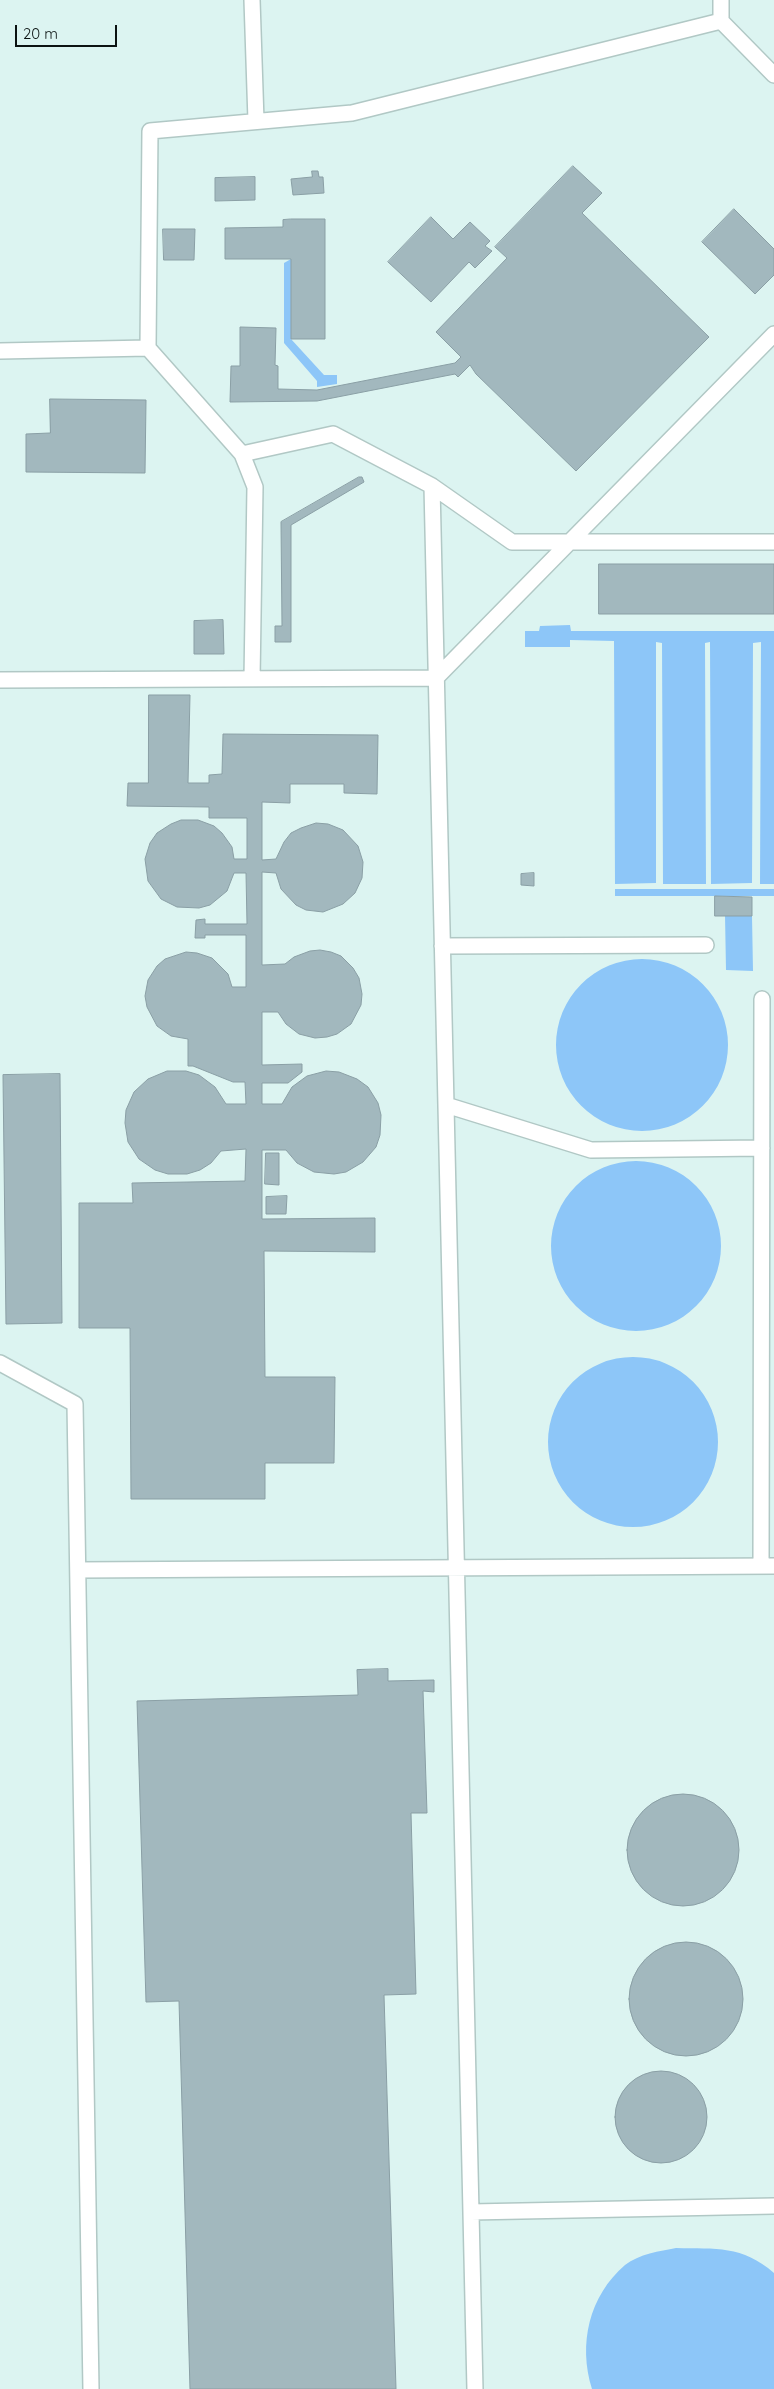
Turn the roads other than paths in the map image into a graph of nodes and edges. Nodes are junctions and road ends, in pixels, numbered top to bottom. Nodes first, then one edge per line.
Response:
1 (252, 0) edge
2 (721, 0) edge
3 (721, 21) junction
4 (774, 75) edge
5 (256, 121) junction
6 (774, 334) edge
7 (148, 348) junction
8 (0, 351) edge
9 (242, 454) junction
10 (432, 486) junction
11 (570, 542) junction
12 (774, 542) edge
13 (436, 678) junction
14 (252, 679) junction
15 (0, 680) edge
16 (706, 945) dead end
17 (442, 946) junction
18 (762, 999) dead end
19 (446, 1105) junction
20 (762, 1148) junction
21 (0, 1363) edge
22 (767, 1566) edge
23 (456, 1568) junction
24 (78, 1570) junction
25 (774, 2206) edge
26 (471, 2212) junction
27 (91, 2389) edge
28 (475, 2389) edge

1 - 5 lane
2 - 3 lane
3 - 4 lane
3 - 5 lane
5 - 7 lane
6 - 11 lane
7 - 8 lane
7 - 9 lane
9 - 10 lane
9 - 14 lane
10 - 11 lane
10 - 13 lane
11 - 12 lane
11 - 13 lane
13 - 14 lane
13 - 17 lane
14 - 15 lane
16 - 17 lane
17 - 19 lane
18 - 20 lane
19 - 20 lane
19 - 23 lane
20 - 22 lane
21 - 24 lane
22 - 23 lane
23 - 24 lane
23 - 26 lane
24 - 27 lane
25 - 26 lane
26 - 28 lane

